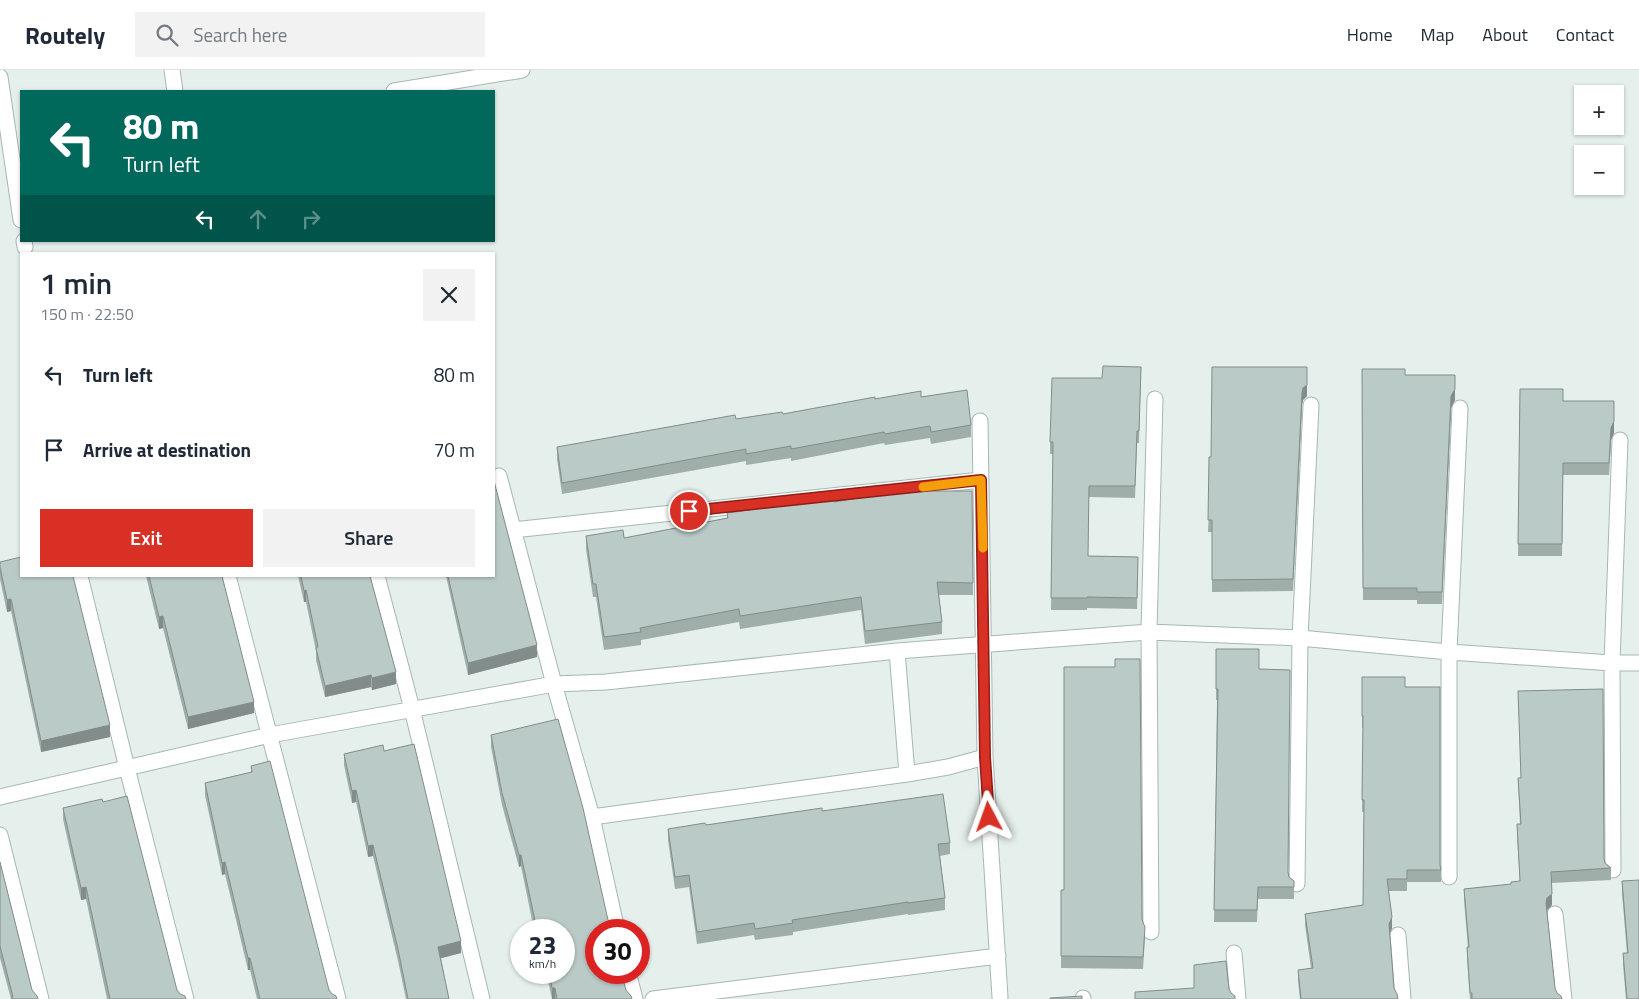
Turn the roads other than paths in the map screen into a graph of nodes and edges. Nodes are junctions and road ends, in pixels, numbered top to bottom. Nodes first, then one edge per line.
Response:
1 (172, 70) edge
2 (522, 70) edge
3 (0, 77) edge
4 (175, 90) edge
5 (400, 90) edge
6 (20, 213) edge
7 (1154, 399) dead end
8 (1311, 405) dead end
9 (1460, 408) dead end
10 (980, 421) dead end
11 (1620, 440) dead end
12 (499, 476) dead end
13 (981, 480) junction
14 (513, 530) junction
15 (80, 577) edge
16 (228, 577) edge
17 (377, 577) edge
18 (1149, 632) junction
19 (1300, 638) junction
20 (984, 644) junction
21 (897, 652) junction
22 (1449, 652) junction
23 (1612, 663) junction
24 (1639, 663) edge
25 (554, 684) junction
26 (412, 709) junction
27 (270, 735) junction
28 (985, 757) junction
29 (126, 768) junction
30 (908, 774) junction
31 (0, 797) edge
32 (592, 818) junction
33 (0, 835) edge
34 (1613, 870) dead end
35 (1450, 877) dead end
36 (1297, 884) dead end
37 (1555, 914) dead end
38 (615, 919) edge
39 (1151, 932) dead end
40 (1398, 935) dead end
41 (1234, 953) dead end
42 (998, 956) junction
43 (631, 984) edge
44 (1000, 997) dead end
45 (41, 999) edge
46 (186, 999) edge
47 (338, 999) edge
48 (482, 999) edge
49 (635, 999) edge
50 (653, 999) edge
51 (1238, 999) edge
52 (1403, 999) edge
53 (1564, 999) edge

1 - 4 street
2 - 5 street
3 - 6 street
7 - 18 street
8 - 19 street
9 - 22 street
10 - 13 street
11 - 23 street
12 - 14 street
13 - 14 street
13 - 20 street
14 - 25 street
15 - 29 street
16 - 27 street
17 - 26 street
18 - 19 street
18 - 20 street
18 - 39 street
19 - 22 street
19 - 36 street
20 - 21 street
20 - 28 street
21 - 25 street
21 - 30 street
22 - 23 street
22 - 35 street
23 - 24 street
23 - 34 street
25 - 26 street
25 - 32 street
26 - 27 street
26 - 48 street
27 - 29 street
27 - 47 street
28 - 30 street
28 - 42 street
29 - 31 street
29 - 46 street
30 - 32 street
32 - 38 street
33 - 45 street
37 - 53 street
40 - 52 street
41 - 51 street
42 - 44 street
42 - 50 street
43 - 49 street

